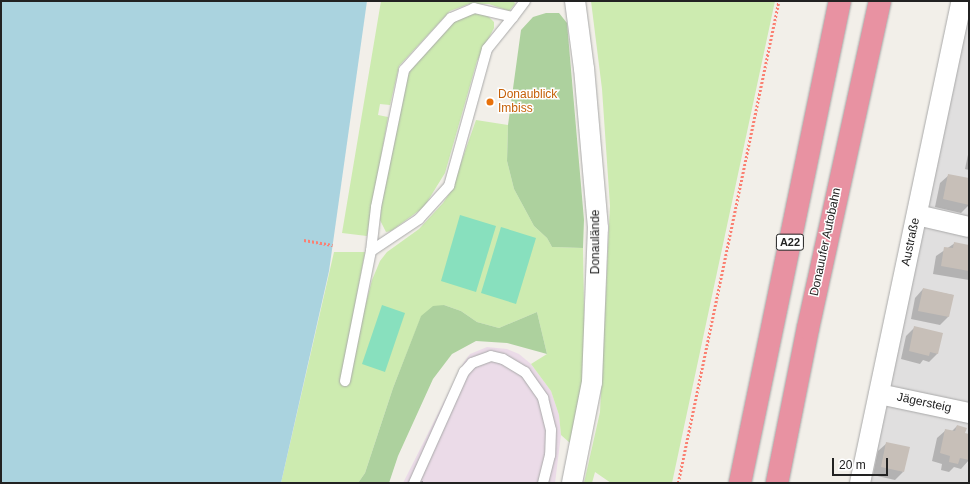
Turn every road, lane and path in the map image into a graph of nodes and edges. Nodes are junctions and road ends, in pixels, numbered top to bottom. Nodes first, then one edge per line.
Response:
1 (525, 1) edge
2 (574, 1) edge
3 (778, 1) edge
4 (840, 1) edge
5 (880, 1) edge
6 (962, 1) edge
7 (513, 17) junction
8 (917, 215) junction
9 (969, 227) edge
10 (304, 240) dead end
11 (332, 245) dead end
12 (372, 251) junction
13 (345, 381) dead end
14 (879, 394) junction
15 (969, 413) edge
16 (414, 483) edge
17 (543, 483) edge
18 (572, 483) edge
19 (678, 483) edge
20 (740, 483) edge
21 (777, 483) edge
22 (860, 483) edge

1 - 7 lane
2 - 18 street, Donaulände
3 - 19 path
4 - 20 highway, A22
5 - 21 highway, Donauufer Autobahn
6 - 8 street, Austraße
7 - 12 lane
7 - 12 lane
8 - 9 street
8 - 14 street, Austraße
10 - 11 path
12 - 13 lane
14 - 15 street, Jägersteig
14 - 22 street, Austraße
16 - 17 lane

